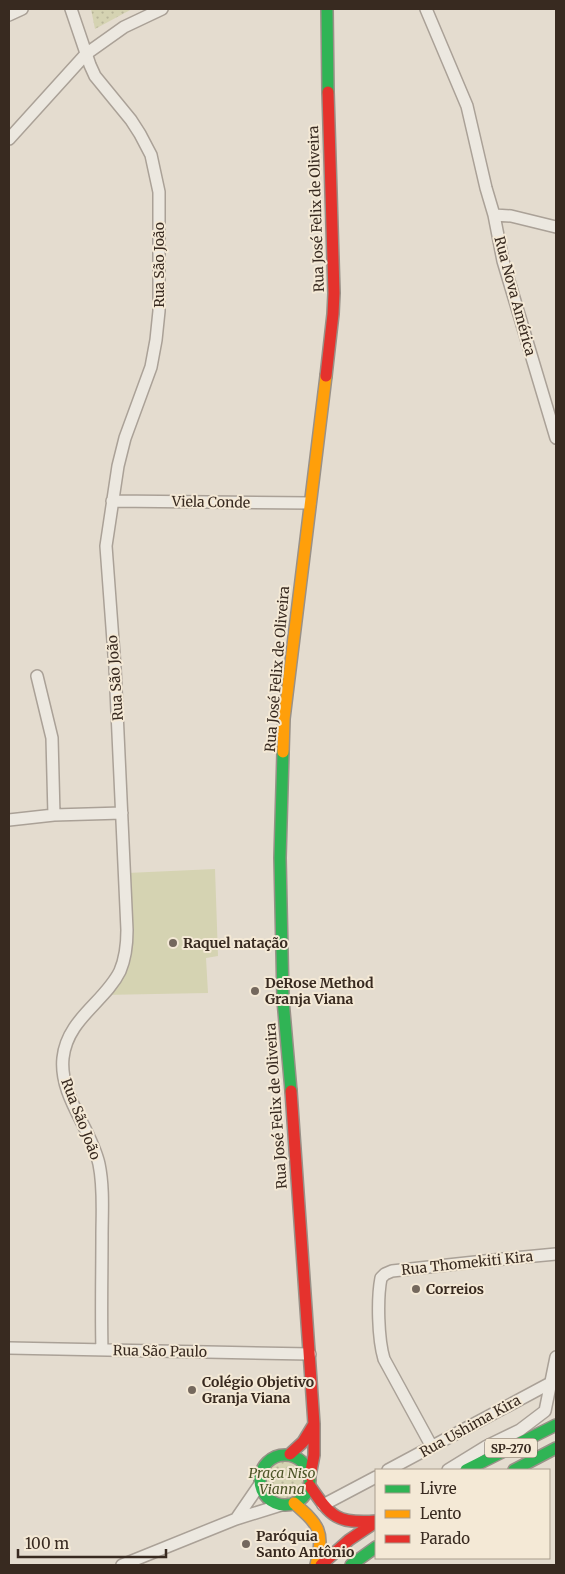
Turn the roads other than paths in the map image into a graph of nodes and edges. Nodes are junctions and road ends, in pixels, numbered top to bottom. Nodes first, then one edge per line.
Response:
1 (22, 9) edge
2 (71, 9) edge
3 (162, 9) edge
4 (327, 9) edge
5 (426, 9) edge
6 (9, 15) edge
7 (86, 54) junction
8 (9, 139) edge
9 (494, 215) junction
10 (556, 227) edge
11 (544, 399) junction
12 (556, 402) edge
13 (556, 438) edge
14 (112, 501) junction
15 (310, 503) junction
16 (37, 676) dead end
17 (122, 812) junction
18 (54, 815) junction
19 (9, 820) edge
20 (556, 1254) edge
21 (9, 1348) edge
22 (102, 1350) junction
23 (310, 1354) junction
24 (556, 1357) edge
25 (554, 1381) edge
26 (556, 1404) edge
27 (545, 1411) junction
28 (314, 1424) junction
29 (556, 1425) edge
30 (432, 1447) junction
31 (556, 1448) edge
32 (290, 1454) junction
33 (390, 1469) edge
34 (450, 1469) edge
35 (468, 1469) edge
36 (516, 1469) edge
37 (375, 1478) edge
38 (310, 1481) junction
39 (260, 1484) junction
40 (294, 1503) junction
41 (281, 1505) junction
42 (323, 1505) junction
43 (236, 1519) junction
44 (375, 1521) edge
45 (375, 1522) edge
46 (375, 1548) edge
47 (122, 1565) edge
48 (316, 1565) edge
49 (321, 1565) edge
50 (351, 1565) edge

1 - 6 street
2 - 7 street, Rua São João
3 - 7 street
4 - 15 main road, Rua José Felix de Oliveira
5 - 9 street
7 - 8 street
7 - 14 street, Rua São João
9 - 10 street, Rua Nova América
9 - 11 street, Rua Nova América
11 - 12 street
11 - 13 street, Rua Nova América
14 - 15 street, Viela Conde
14 - 17 street, Rua São João
15 - 23 main road, Rua José Felix de Oliveira
16 - 18 street
17 - 18 street
17 - 22 street, Rua São João
18 - 19 street
20 - 30 street, Rua Thomekiti Kira
21 - 22 street, Rua São Paulo
22 - 23 street, Rua São Paulo
23 - 28 main road, Rua José Felix de Oliveira
24 - 25 street
25 - 27 street
25 - 30 street, Rua Ushima Kira
26 - 27 street
27 - 34 street
28 - 32 main road
28 - 38 main road, Rua José Felix de Oliveira
29 - 35 main road, SP-270
30 - 33 street, Rua Ushima Kira
31 - 36 main road, SP-270
32 - 38 main road
32 - 39 main road
37 - 42 street
38 - 40 main road
38 - 42 main road
39 - 41 main road
39 - 43 street
40 - 41 main road
40 - 48 main road
41 - 43 street
42 - 44 main road
43 - 47 street
45 - 49 main road
46 - 50 main road

